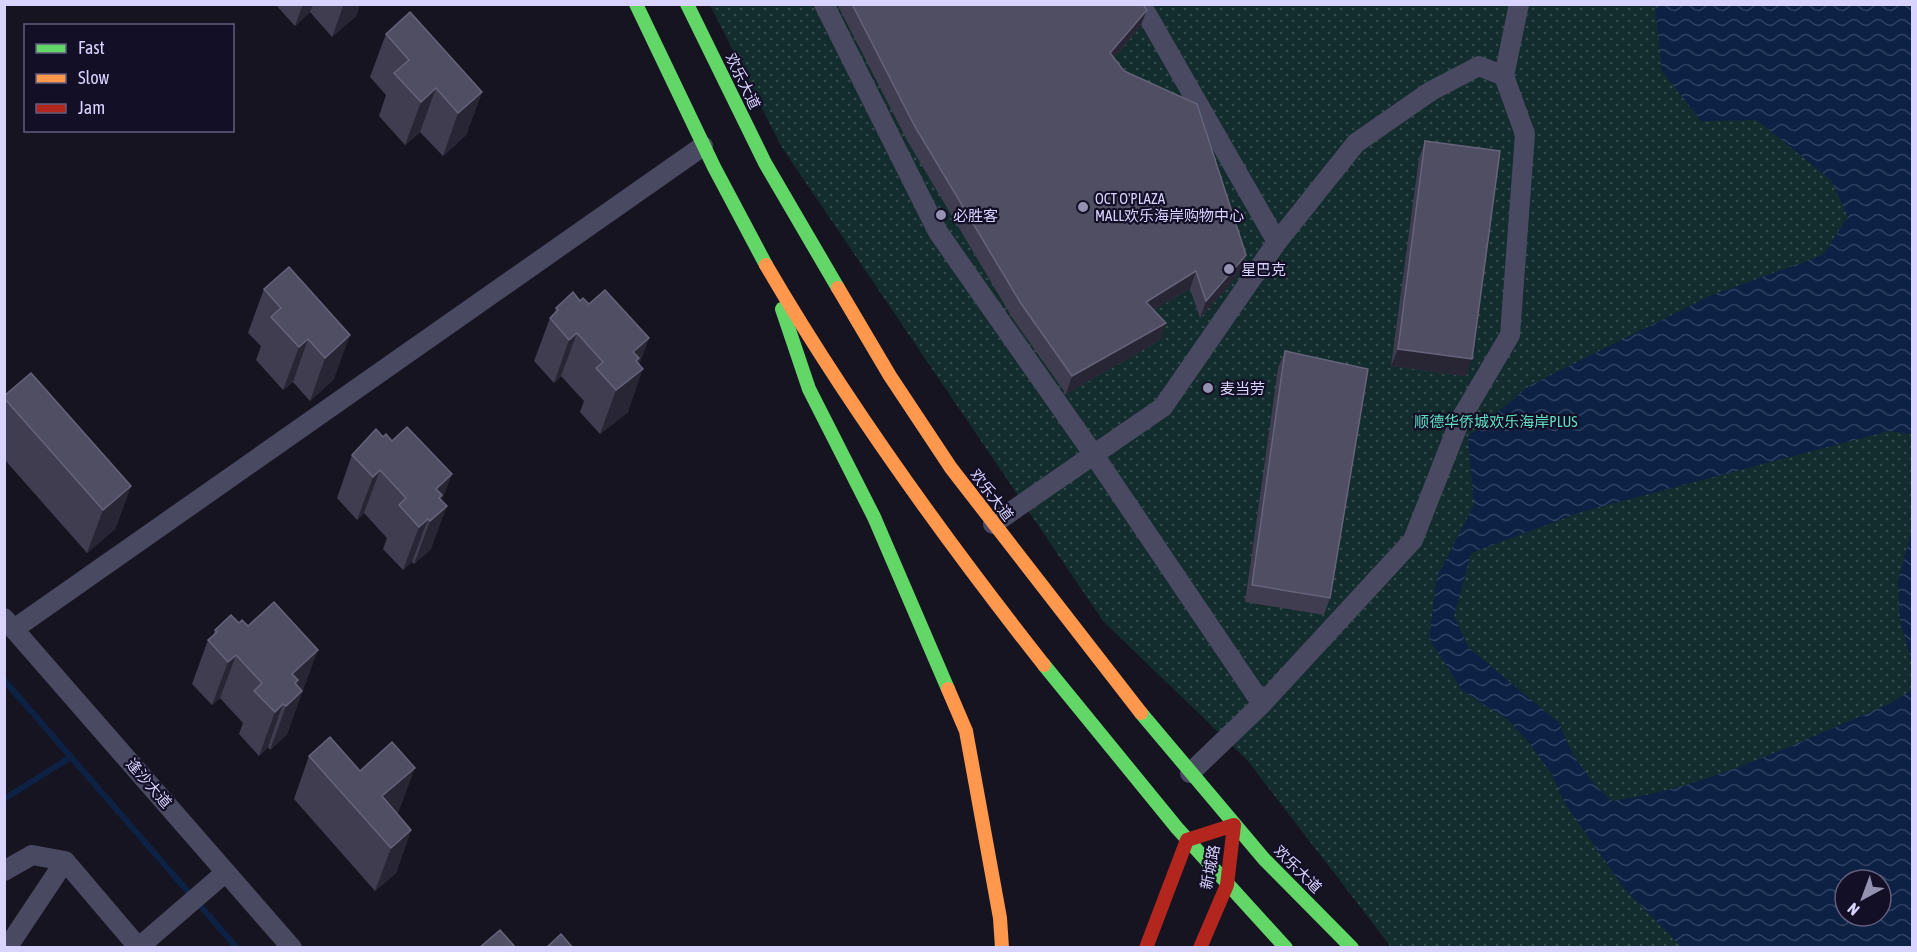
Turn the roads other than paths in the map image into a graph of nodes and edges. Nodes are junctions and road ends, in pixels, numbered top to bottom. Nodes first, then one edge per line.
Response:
1 (636, 4) edge
2 (687, 4) edge
3 (824, 4) edge
4 (1141, 4) edge
5 (1519, 4) edge
6 (1504, 76) junction
7 (703, 146) junction
8 (1277, 242) junction
9 (767, 267) junction
10 (1094, 455) junction
11 (993, 524) junction
12 (9, 623) edge
13 (1262, 704) junction
14 (1190, 773) junction
15 (1234, 825) junction
16 (1187, 840) junction
17 (65, 861) junction
18 (4, 871) edge
19 (220, 877) junction
20 (1227, 885) junction
21 (132, 945) edge
22 (8, 948) edge
23 (292, 948) edge
24 (1002, 948) edge
25 (1146, 948) edge
26 (1200, 948) edge
27 (1286, 948) edge
28 (1352, 948) edge

1 - 7 street
2 - 11 street, 欢乐大道
3 - 10 street
4 - 8 street
5 - 6 street
6 - 8 street
6 - 13 street
7 - 9 street
7 - 12 street
8 - 10 street
9 - 16 street
9 - 24 street
10 - 11 street
10 - 13 street
11 - 14 street, 欢乐大道
12 - 19 street, 逢沙大道
13 - 14 street
14 - 15 street, 欢乐大道
15 - 16 street
15 - 20 street, 新城路
15 - 28 street, 欢乐大道
16 - 20 street
16 - 25 street, 新城路
17 - 18 street
17 - 21 street
17 - 22 street
19 - 21 street
19 - 23 street, 逢沙大道
20 - 26 street, 新城路
20 - 27 street

